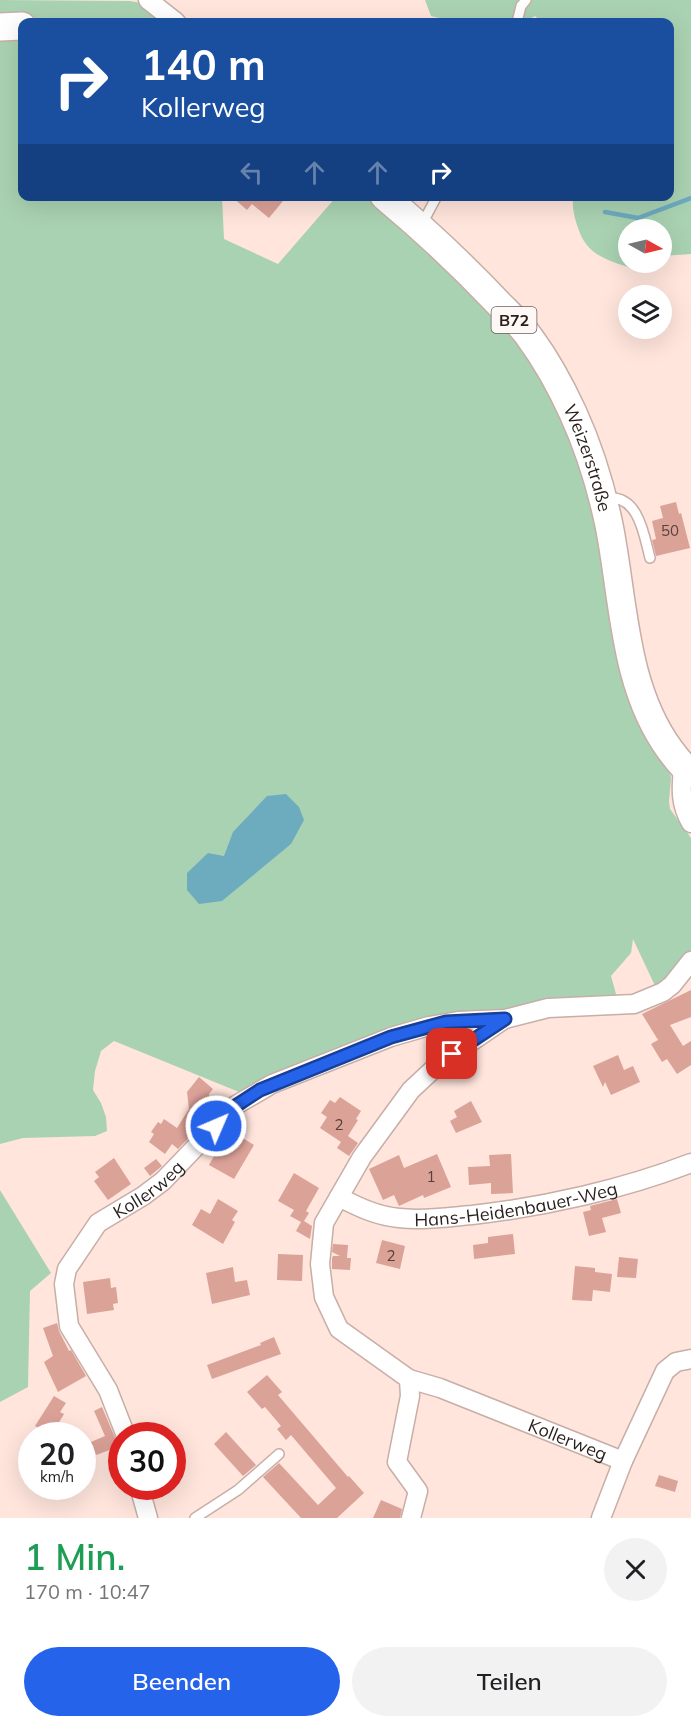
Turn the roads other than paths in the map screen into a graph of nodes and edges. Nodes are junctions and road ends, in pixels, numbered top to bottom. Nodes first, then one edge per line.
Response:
1 (148, 0) edge
2 (526, 0) edge
3 (171, 18) edge
4 (518, 18) edge
5 (18, 26) edge
6 (0, 27) edge
7 (390, 201) edge
8 (434, 201) edge
9 (420, 226) junction
10 (603, 499) junction
11 (650, 558) dead end
12 (688, 774) edge
13 (691, 823) edge
14 (691, 961) edge
15 (505, 1019) junction
16 (691, 1164) edge
17 (339, 1197) junction
18 (691, 1359) edge
19 (409, 1379) junction
20 (121, 1422) edge
21 (279, 1454) dead end
22 (623, 1461) junction
23 (143, 1500) edge
24 (148, 1518) edge
25 (195, 1518) edge
26 (411, 1518) edge
27 (601, 1518) edge

1 - 3 street
2 - 4 lane
5 - 6 main road
7 - 9 main road, Weizerstraße / B72
8 - 9 lane
9 - 10 main road, Weizerstraße / B72
10 - 11 lane
10 - 12 main road, Weizerstraße / B72
12 - 13 street
14 - 15 street, Kollerweg
15 - 17 street, Kollerweg
15 - 20 street, Kollerweg
16 - 17 street, Hans-Heidenbauer-Weg
17 - 19 street, Kollerweg
18 - 22 street, Kollerweg
19 - 22 street, Kollerweg
19 - 26 street
21 - 25 lane
22 - 27 street, Kollerweg
23 - 24 street

